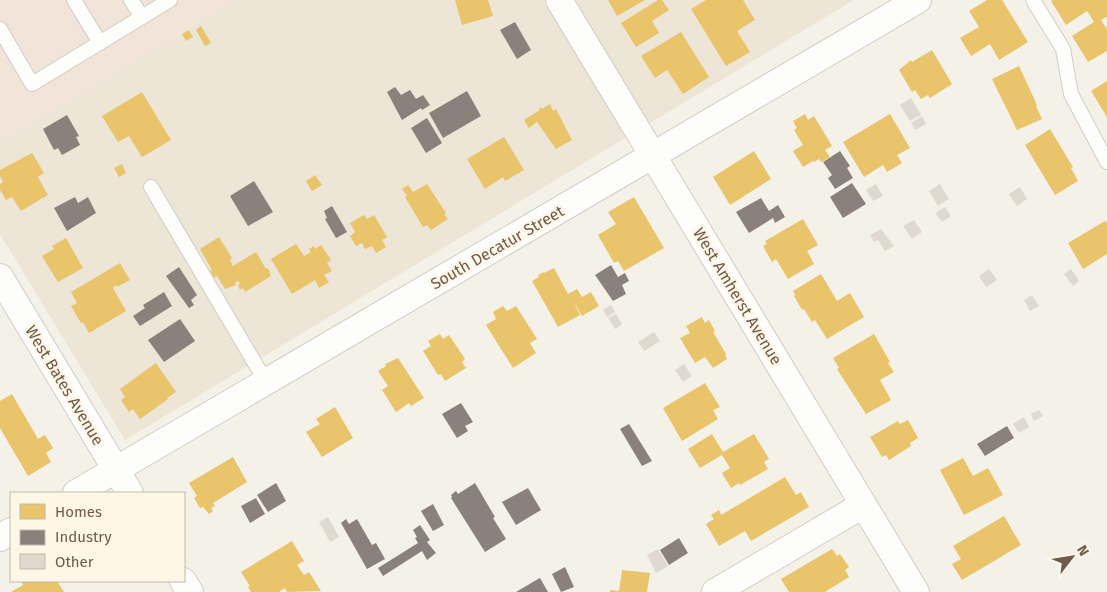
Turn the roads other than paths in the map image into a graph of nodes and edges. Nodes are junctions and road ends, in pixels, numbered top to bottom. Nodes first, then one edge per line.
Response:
1 (74, 0) edge
2 (131, 0) edge
3 (170, 0) edge
4 (559, 0) edge
5 (1033, 0) edge
6 (905, 3) edge
7 (142, 17) junction
8 (0, 29) edge
9 (100, 43) junction
10 (654, 156) junction
11 (1107, 162) edge
12 (151, 187) dead end
13 (0, 277) edge
14 (266, 382) junction
15 (116, 470) junction
16 (78, 492) edge
17 (129, 492) edge
18 (863, 504) junction
19 (715, 592) edge
20 (916, 592) edge

1 - 9 lane
2 - 7 lane
3 - 7 lane
4 - 10 street, West Amherst Avenue
5 - 11 lane
6 - 10 street, South Decatur Street
7 - 9 lane
8 - 9 lane
10 - 14 street, South Decatur Street
10 - 18 street, West Amherst Avenue
12 - 14 lane
13 - 15 street, West Bates Avenue
14 - 15 street, South Decatur Street
15 - 16 street, South Decatur Street
15 - 17 street, West Bates Avenue
18 - 19 street
18 - 20 street, West Amherst Avenue

